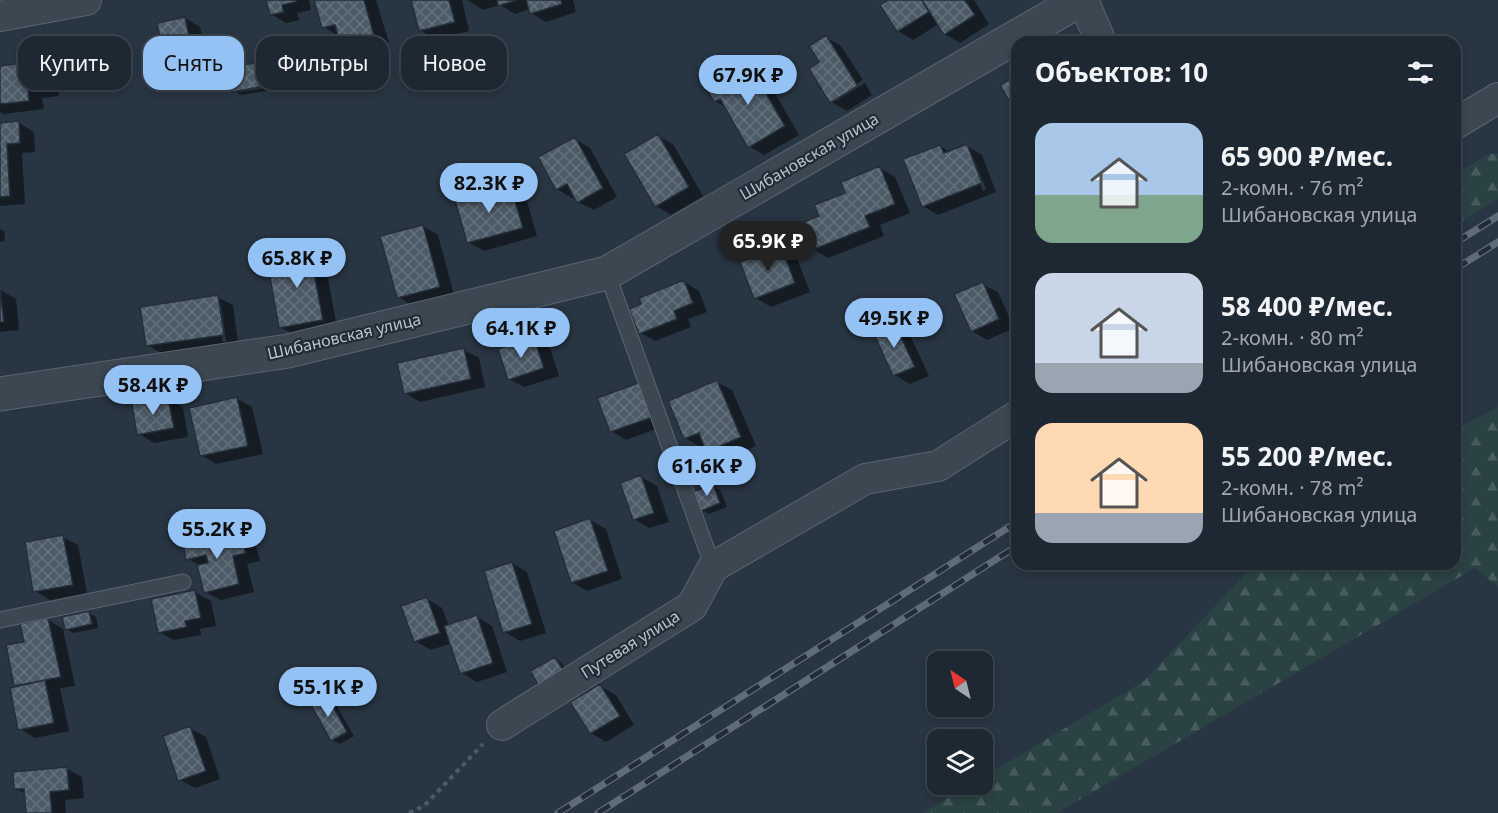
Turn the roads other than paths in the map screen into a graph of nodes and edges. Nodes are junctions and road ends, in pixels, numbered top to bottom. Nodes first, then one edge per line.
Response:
1 (86, 0) edge
2 (1081, 0) edge
3 (0, 16) edge
4 (1018, 36) edge
5 (1098, 36) edge
6 (1011, 40) edge
7 (1498, 98) edge
8 (1461, 120) edge
9 (607, 273) junction
10 (0, 394) edge
11 (1011, 420) edge
12 (713, 567) junction
13 (183, 582) dead end
14 (0, 620) edge
15 (502, 724) road end

1 - 3 street
2 - 4 street, Шибановская улица
2 - 5 street
6 - 9 street, Шибановская улица
7 - 8 street
9 - 10 street, Шибановская улица
9 - 12 lane
11 - 12 street
12 - 15 street, Путевая улица
13 - 14 lane

